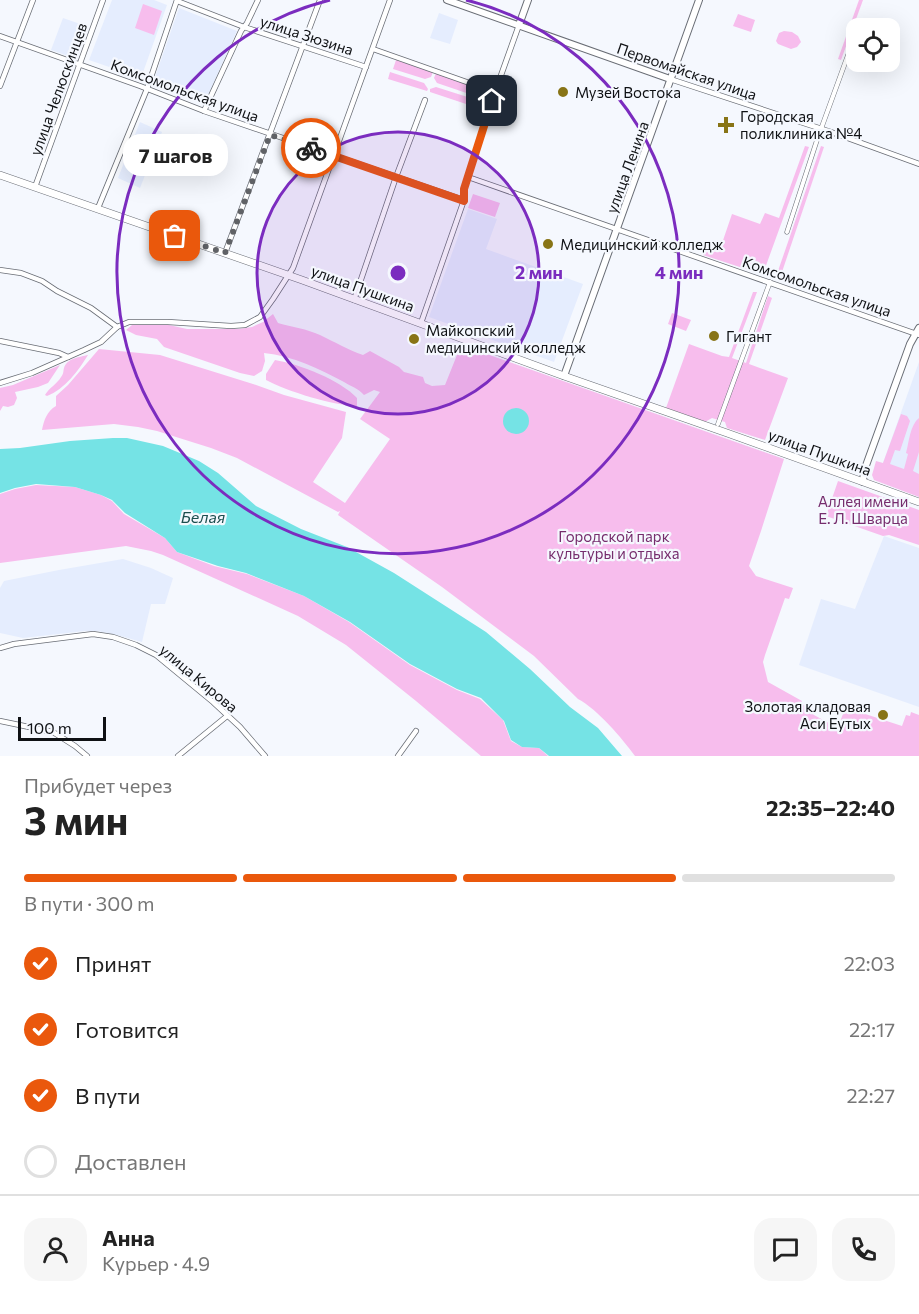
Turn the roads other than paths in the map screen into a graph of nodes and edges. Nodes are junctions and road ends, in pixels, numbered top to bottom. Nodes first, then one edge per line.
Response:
1 (33, 0) edge
2 (103, 0) edge
3 (176, 0) edge
4 (258, 0) edge
5 (320, 0) edge
6 (390, 0) edge
7 (447, 0) edge
8 (528, 0) edge
9 (699, 0) edge
10 (519, 25) junction
11 (244, 27) junction
12 (0, 36) edge
13 (16, 42) junction
14 (304, 46) junction
15 (373, 49) junction
16 (846, 60) edge
17 (80, 64) junction
18 (366, 68) junction
19 (670, 79) junction
20 (0, 86) edge
21 (147, 89) junction
22 (495, 92) junction
23 (425, 100) dead end
24 (204, 111) junction
25 (821, 129) junction
26 (270, 135) junction
27 (333, 155) junction
28 (919, 164) edge
29 (0, 175) edge
30 (396, 177) junction
31 (468, 177) junction
32 (35, 187) junction
33 (464, 201) junction
34 (98, 208) junction
35 (617, 229) junction
36 (787, 232) dead end
37 (225, 253) junction
38 (0, 270) edge
39 (289, 276) junction
40 (770, 282) junction
41 (354, 300) junction
42 (421, 323) junction
43 (117, 327) junction
44 (918, 332) edge
45 (0, 341) edge
46 (68, 357) junction
47 (564, 376) junction
48 (0, 383) edge
49 (717, 427) junction
50 (862, 482) junction
51 (919, 502) edge
52 (0, 648) edge
53 (227, 716) junction
54 (0, 721) edge
55 (416, 731) dead end
56 (87, 756) edge
57 (178, 756) edge
58 (265, 756) edge
59 (398, 756) edge

1 - 13 street
2 - 17 street, улица Челюскинцев
3 - 11 street, улица Зюзина
3 - 21 street
4 - 11 street
5 - 14 street
6 - 15 street
7 - 10 street, Первомайская улица
8 - 10 street
9 - 19 street, улица Ленина
10 - 19 street, Первомайская улица
10 - 22 street
11 - 14 street, улица Зюзина
11 - 24 street
12 - 13 street, Комсомольская улица
13 - 17 street, Комсомольская улица
13 - 20 street
14 - 18 street, улица Зюзина
14 - 26 street
15 - 18 street
15 - 22 street, улица Зюзина
16 - 25 street
17 - 21 street, Комсомольская улица
17 - 32 street, улица Челюскинцев
18 - 27 street
19 - 25 street, Первомайская улица
19 - 35 street, улица Ленина
21 - 24 street, Комсомольская улица
21 - 34 street
22 - 31 street
23 - 30 street
24 - 26 street, Комсомольская улица
25 - 28 street, Первомайская улица
25 - 36 street
26 - 27 street, Комсомольская улица
26 - 37 street
27 - 30 street, Комсомольская улица
27 - 39 street
29 - 32 main road, улица Пушкина
30 - 33 street, Комсомольская улица
30 - 41 street
31 - 33 street
31 - 35 street, Комсомольская улица
32 - 34 main road, улица Пушкина
33 - 42 street
34 - 37 main road, улица Пушкина
35 - 40 street, Комсомольская улица
35 - 47 street, улица Ленина
37 - 39 main road, улица Пушкина
38 - 43 street
39 - 41 main road, улица Пушкина
39 - 43 street
40 - 44 street, Комсомольская улица
40 - 49 street
41 - 42 main road, улица Пушкина
42 - 47 main road, улица Пушкина
43 - 46 street
44 - 50 street
45 - 46 street
46 - 48 street
47 - 49 main road, улица Пушкина
49 - 50 main road, улица Пушкина
50 - 51 main road, улица Пушкина
52 - 53 street, улица Кирова
53 - 57 street
53 - 58 street, улица Кирова
54 - 56 street
55 - 59 street

